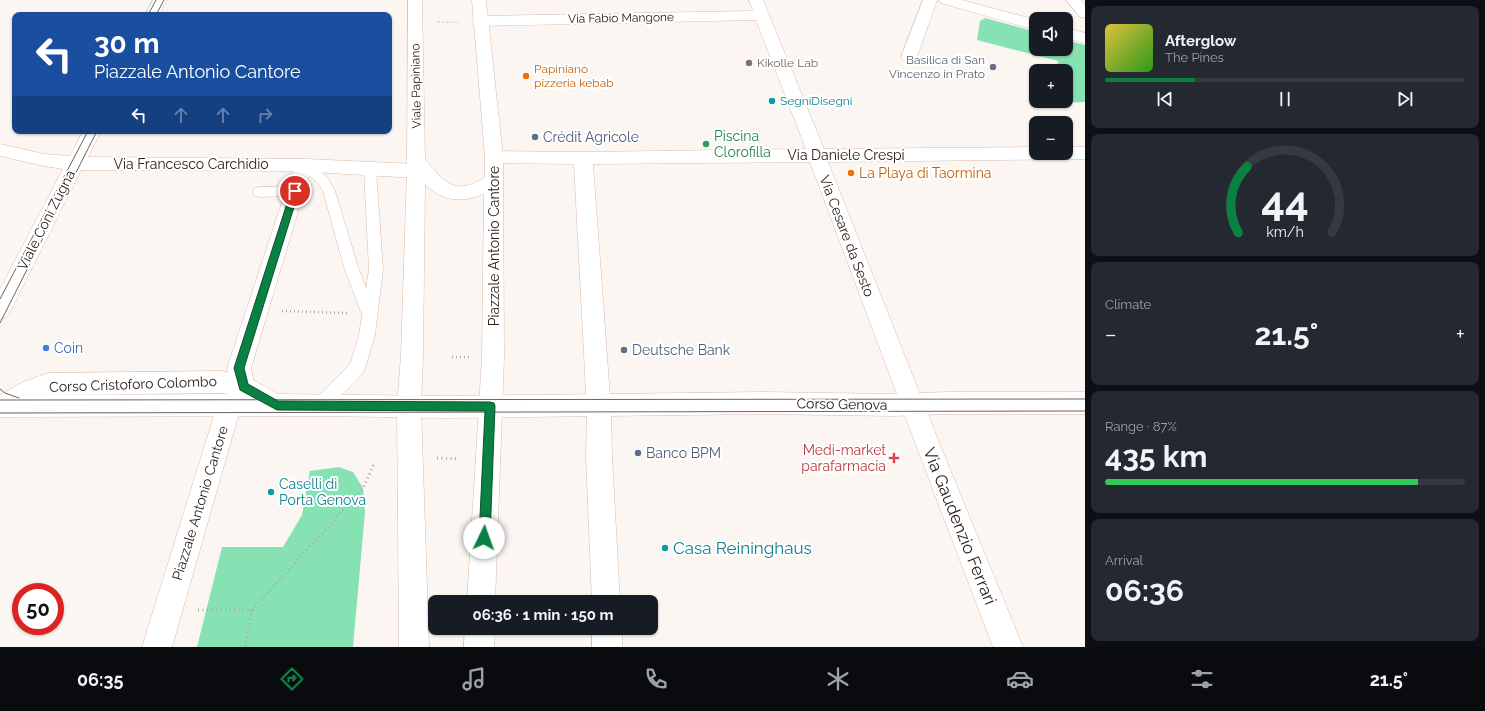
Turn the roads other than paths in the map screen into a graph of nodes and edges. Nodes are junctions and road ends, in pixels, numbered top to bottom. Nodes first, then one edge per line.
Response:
1 (160, 0) edge
2 (415, 0) edge
3 (479, 0) edge
4 (930, 0) edge
5 (946, 0) edge
6 (1073, 0) edge
7 (759, 8) edge
8 (154, 12) edge
9 (1085, 14) edge
10 (480, 21) junction
11 (1029, 23) edge
12 (1073, 35) edge
13 (1085, 38) edge
14 (909, 57) dead end
15 (90, 134) edge
16 (0, 150) edge
17 (1085, 153) edge
18 (817, 155) junction
19 (494, 157) junction
20 (583, 158) junction
21 (76, 163) junction
22 (306, 165) junction
23 (416, 166) junction
24 (370, 169) junction
25 (494, 180) junction
26 (295, 191) junction
27 (259, 192) dead end
28 (0, 310) edge
29 (370, 317) junction
30 (236, 396) junction
31 (1085, 403) edge
32 (599, 404) junction
33 (321, 405) junction
34 (913, 405) junction
35 (1, 406) edge
36 (409, 406) junction
37 (490, 406) junction
38 (481, 595) edge
39 (606, 595) edge
40 (480, 635) edge
41 (607, 635) edge
42 (157, 647) edge
43 (414, 647) edge
44 (479, 647) edge
45 (607, 647) edge
46 (1008, 647) edge

1 - 8 street
2 - 23 street, Viale Papiniano
3 - 10 street
4 - 14 street
5 - 11 street
6 - 9 street
7 - 10 street, Via Fabio Mangone
7 - 18 street, Via Cesare da Sesto
10 - 19 street
12 - 13 street
15 - 21 street, Viale Coni Zugna
16 - 21 street, Via Francesco Carchidio
17 - 18 street, Via Daniele Crespi
18 - 20 street, Via Daniele Crespi
18 - 34 street, Via Cesare da Sesto
19 - 20 street, Piazzale Antonio Cantore
19 - 25 street, Piazzale Antonio Cantore
20 - 32 street
21 - 22 street, Via Francesco Carchidio
21 - 28 street, Viale Coni Zugna
22 - 24 street
22 - 26 street, Piazzale Antonio Cantore
22 - 29 lane
23 - 24 street
23 - 25 street
23 - 36 street
24 - 29 lane
25 - 37 street, Piazzale Antonio Cantore
26 - 27 lane
26 - 30 street, Piazzale Antonio Cantore
29 - 33 lane
30 - 33 street, Piazzale Antonio Cantore
30 - 35 street, Corso Cristoforo Colombo
30 - 42 street, Piazzale Antonio Cantore
31 - 34 street, Corso Genova
32 - 34 street, Corso Genova
32 - 37 street, Piazzale Antonio Cantore
32 - 39 street
33 - 36 street, Piazzale Antonio Cantore
34 - 46 street, Via Gaudenzio Ferrari
36 - 37 street, Piazzale Antonio Cantore
36 - 43 street
37 - 38 street, Piazzale Antonio Cantore
40 - 44 street
41 - 45 street

